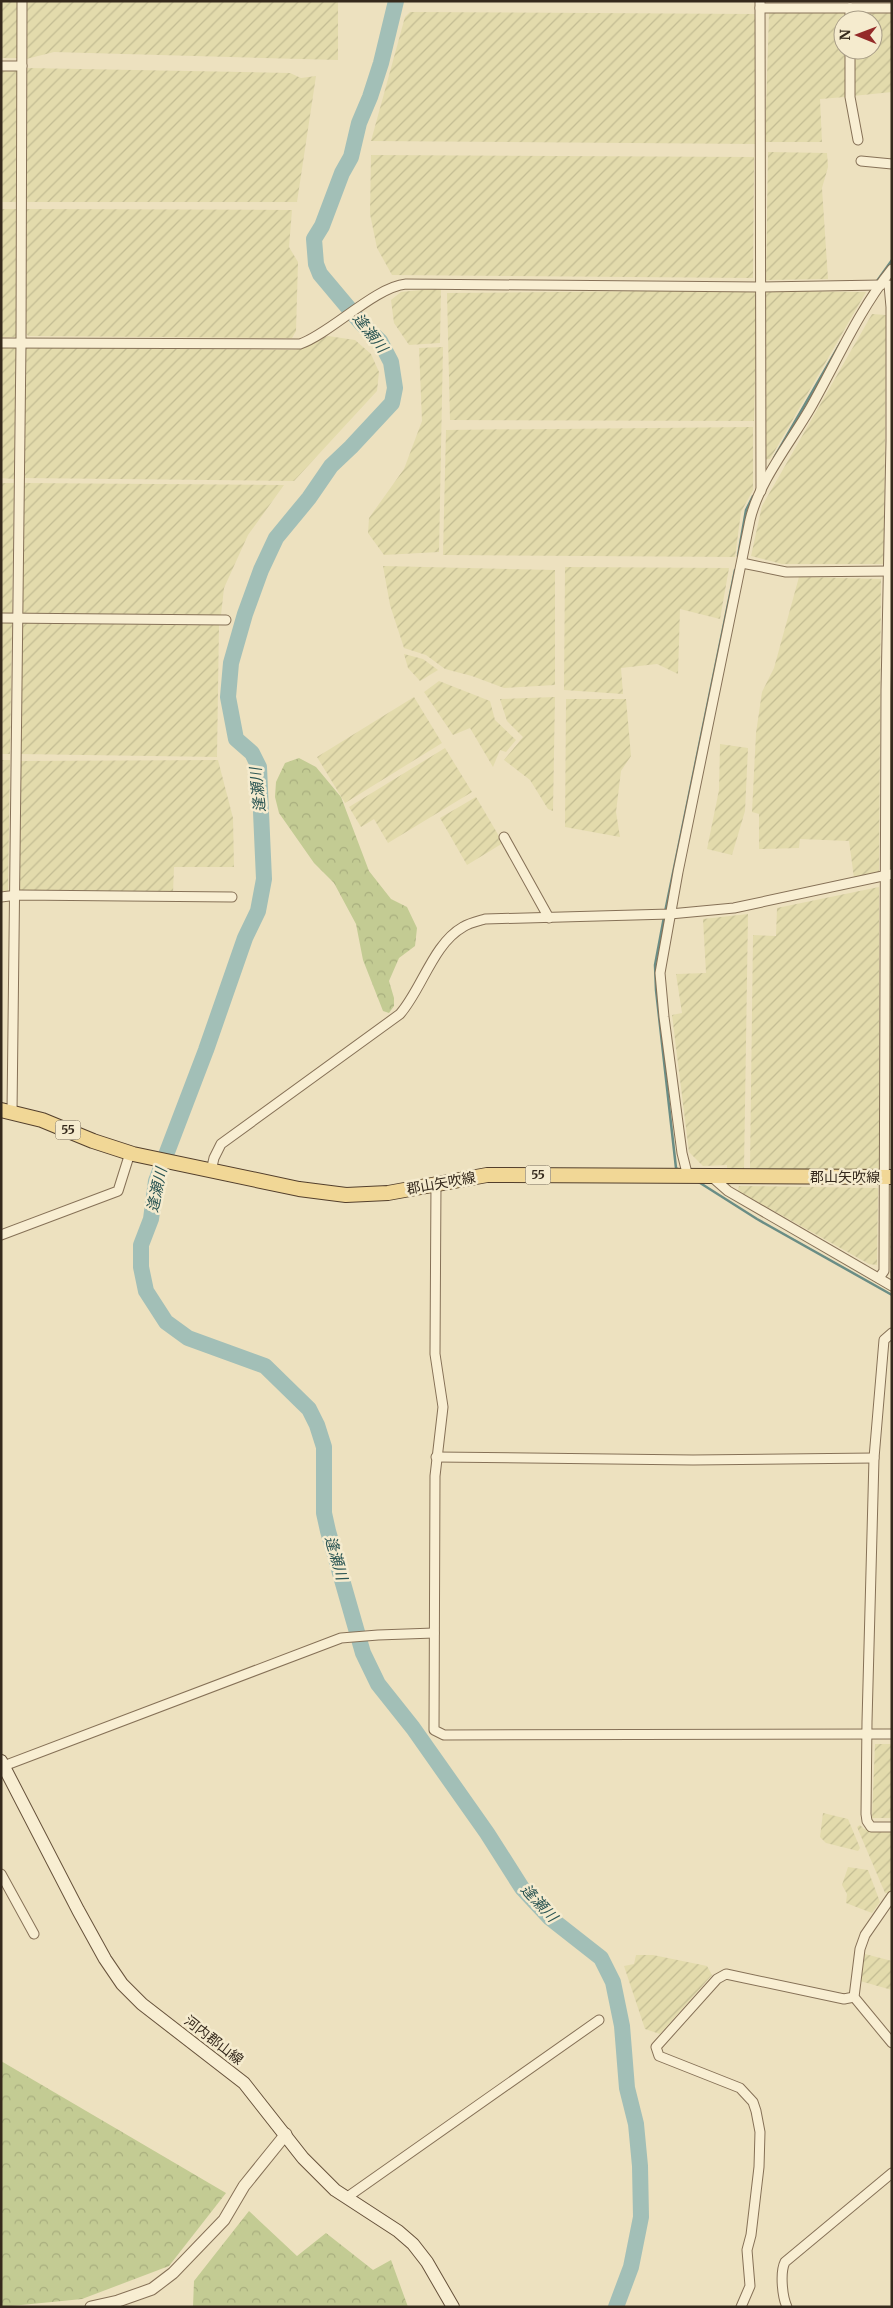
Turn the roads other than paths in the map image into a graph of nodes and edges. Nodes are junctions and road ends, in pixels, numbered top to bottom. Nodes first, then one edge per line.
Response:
1 (22, 1) edge
2 (760, 5) edge
3 (850, 8) joint
4 (892, 8) edge
5 (850, 60) edge
6 (1, 66) edge
7 (22, 66) junction
8 (858, 140) dead end
9 (861, 162) dead end
10 (892, 164) edge
11 (892, 269) edge
12 (879, 285) junction
13 (890, 285) edge
14 (760, 287) junction
15 (1, 342) edge
16 (21, 343) junction
17 (761, 491) junction
18 (742, 563) junction
19 (891, 571) edge
20 (1, 618) edge
21 (17, 618) junction
22 (226, 620) dead end
23 (504, 837) dead end
24 (889, 875) edge
25 (14, 896) junction
26 (1, 897) edge
27 (232, 897) dead end
28 (670, 914) junction
29 (549, 918) junction
30 (7, 1111) edge
31 (132, 1153) junction
32 (211, 1171) junction
33 (688, 1177) junction
34 (712, 1177) junction
35 (888, 1177) edge
36 (436, 1183) junction
37 (1, 1235) edge
38 (879, 1278) junction
39 (892, 1286) edge
40 (892, 1333) edge
41 (436, 1458) junction
42 (874, 1458) junction
43 (434, 1633) junction
44 (867, 1734) junction
45 (892, 1734) edge
46 (2, 1765) edge
47 (892, 1827) edge
48 (1, 1874) edge
49 (892, 1896) edge
50 (34, 1934) dead end
51 (854, 1997) junction
52 (599, 2020) dead end
53 (892, 2043) edge
54 (286, 2134) junction
55 (892, 2173) edge
56 (346, 2198) junction
57 (91, 2307) edge
58 (453, 2307) edge
59 (741, 2307) edge
60 (787, 2307) edge

1 - 7 street
2 - 3 street
2 - 14 street
3 - 4 street
5 - 8 street
6 - 7 street
7 - 16 street
9 - 10 street
11 - 12 street
12 - 13 street
12 - 14 street
12 - 17 street
13 - 19 street
14 - 16 street
14 - 17 street
15 - 16 street
16 - 21 street
17 - 18 street
18 - 19 street
18 - 28 street
19 - 24 street
20 - 21 street
21 - 22 street
21 - 25 street
23 - 29 street
24 - 28 street
24 - 35 street
25 - 26 street
25 - 27 street
25 - 30 street
28 - 29 street
28 - 33 street
29 - 32 street
30 - 31 main road, 郡山矢吹線 / 55
31 - 32 main road, 郡山矢吹線 / 55
31 - 37 street
32 - 36 main road, 郡山矢吹線 / 55
33 - 34 main road, 郡山矢吹線 / 55
33 - 36 main road, 郡山矢吹線 / 55
34 - 35 main road, 郡山矢吹線 / 55
34 - 38 street
35 - 38 street
36 - 41 street
38 - 39 street
40 - 42 street
41 - 42 street
41 - 43 street
42 - 44 street
43 - 44 street
43 - 46 street
44 - 45 street
44 - 47 street
46 - 54 main road, 河内郡山線
48 - 50 street
49 - 51 street
51 - 53 street
51 - 59 street
52 - 56 street
54 - 56 main road, 河内郡山線
54 - 57 street
55 - 60 street
56 - 58 main road, 河内郡山線

